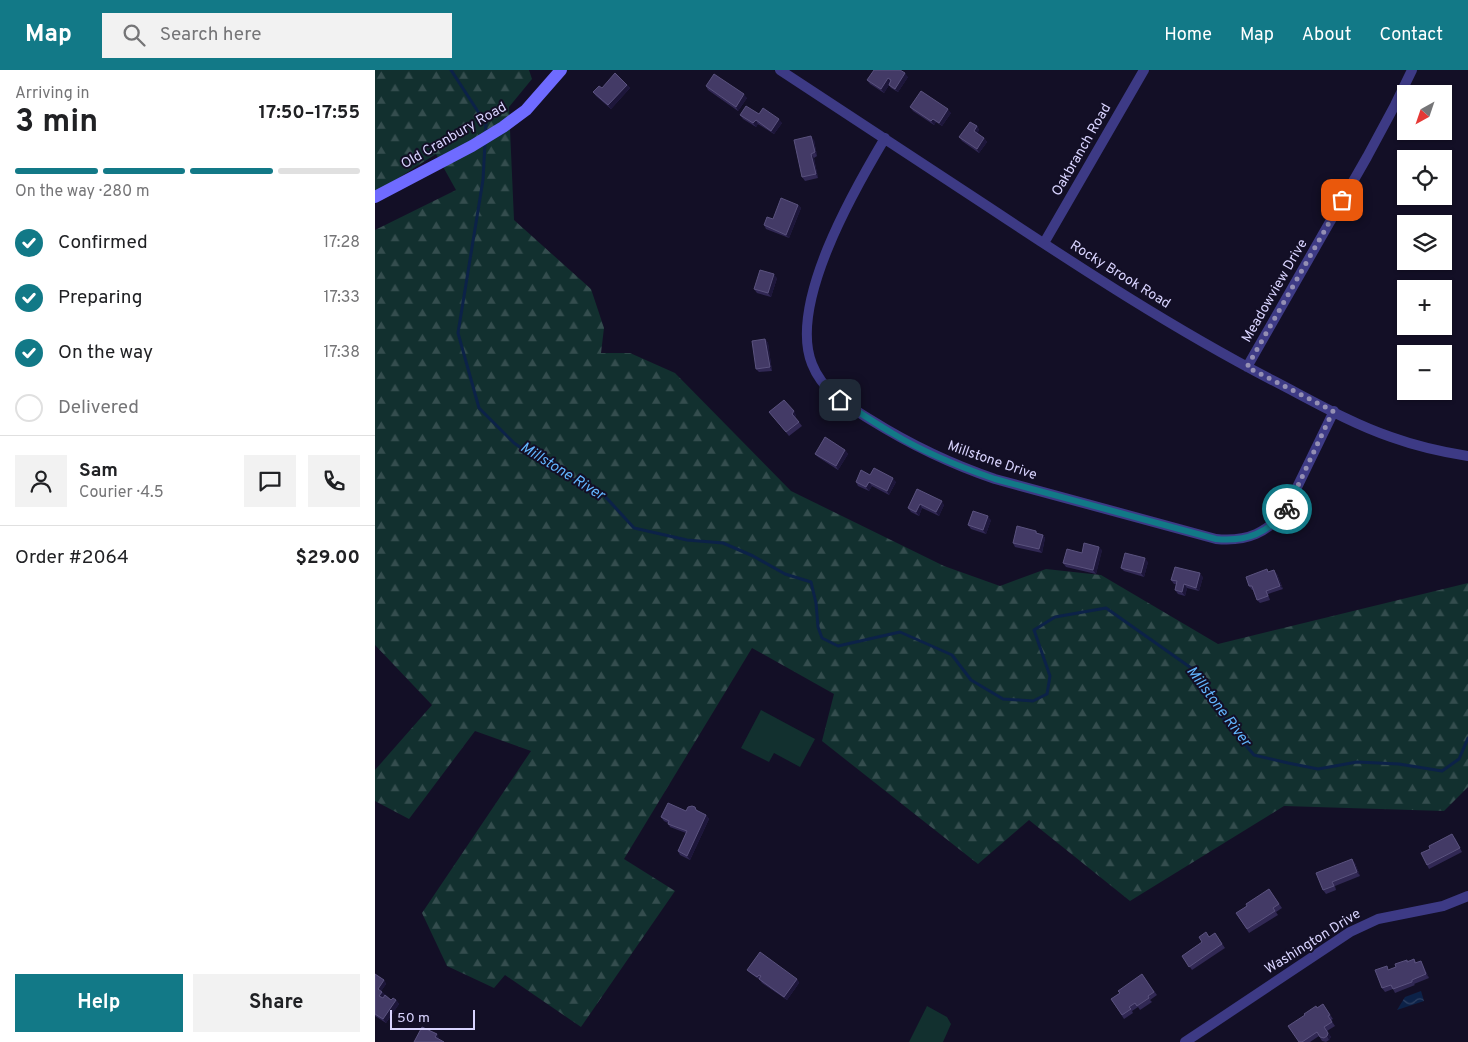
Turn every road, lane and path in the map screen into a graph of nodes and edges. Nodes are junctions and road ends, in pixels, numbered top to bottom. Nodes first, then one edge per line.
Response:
1 (561, 70) edge
2 (780, 70) edge
3 (1145, 70) edge
4 (1412, 70) edge
5 (885, 138) junction
6 (375, 197) edge
7 (1044, 243) junction
8 (1247, 367) junction
9 (1333, 411) junction
10 (1468, 456) edge
11 (1468, 896) edge
12 (1185, 1042) edge

1 - 6 street, Old Cranbury Road
2 - 5 street, Rocky Brook Road
3 - 7 street, Oakbranch Road
4 - 8 street, Meadowview Drive
5 - 7 street, Rocky Brook Road
5 - 9 street, Millstone Drive
7 - 8 street, Rocky Brook Road
8 - 9 street, Rocky Brook Road
9 - 10 street, Rocky Brook Road
11 - 12 street, Washington Drive

